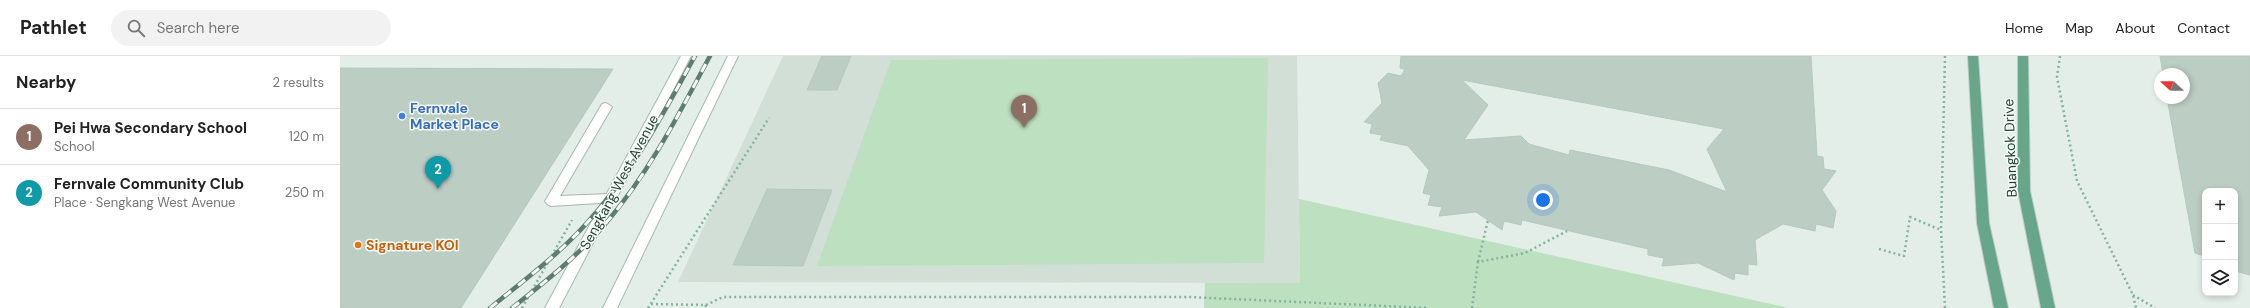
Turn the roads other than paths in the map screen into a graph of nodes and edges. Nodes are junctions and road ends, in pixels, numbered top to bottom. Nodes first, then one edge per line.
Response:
1 (686, 56) edge
2 (734, 56) edge
3 (1973, 56) edge
4 (2023, 56) edge
5 (606, 107) dead end
6 (610, 199) junction
7 (552, 308) edge
8 (610, 308) edge
9 (2001, 308) edge
10 (2048, 308) edge

1 - 6 main road, Sengkang West Avenue
2 - 8 main road
3 - 9 main road
4 - 10 main road, Buangkok Drive
5 - 6 main road
6 - 7 main road, Sengkang West Avenue

